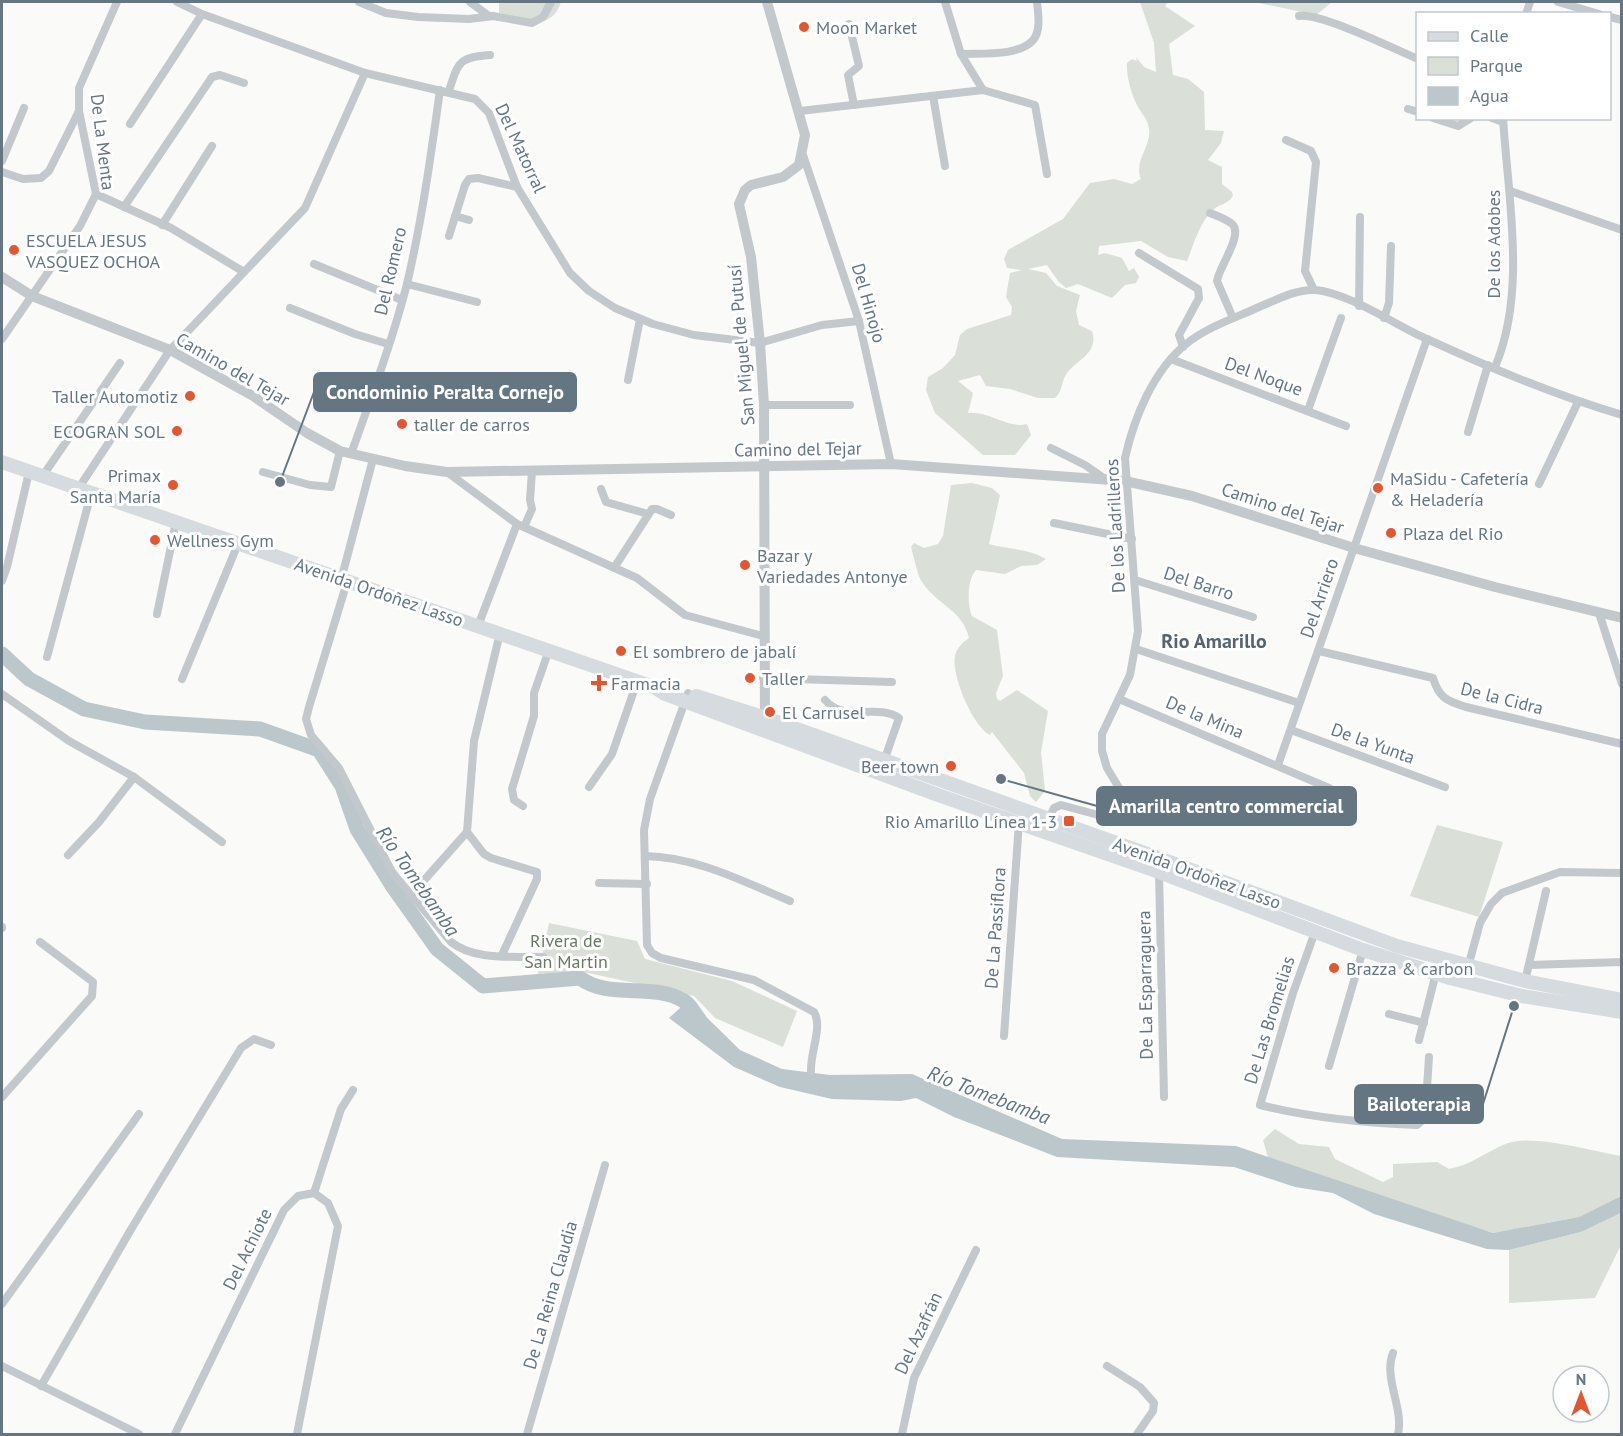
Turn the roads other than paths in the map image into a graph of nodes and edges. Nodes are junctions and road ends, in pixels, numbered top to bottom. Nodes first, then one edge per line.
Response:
1 (117, 2) edge
2 (177, 2) edge
3 (358, 2) edge
4 (470, 2) edge
5 (551, 2) edge
6 (767, 2) edge
7 (945, 2) edge
8 (1038, 2) edge
9 (1557, 2) edge
10 (1592, 12) edge
11 (202, 14) junction
12 (489, 16) junction
13 (1299, 16) dead end
14 (849, 24) dead end
15 (961, 54) junction
16 (490, 56) dead end
17 (1416, 57) edge
18 (365, 72) junction
19 (244, 83) dead end
20 (983, 90) junction
21 (445, 91) junction
22 (933, 96) junction
23 (854, 105) junction
24 (24, 108) dead end
25 (1408, 109) dead end
26 (79, 111) junction
27 (800, 111) junction
28 (1416, 111) edge
29 (1439, 120) edge
30 (1468, 120) edge
31 (1503, 120) edge
32 (130, 124) dead end
33 (1286, 140) dead end
34 (212, 146) dead end
35 (803, 155) junction
36 (2, 161) edge
37 (945, 166) dead end
38 (2, 172) edge
39 (1047, 174) dead end
40 (518, 187) junction
41 (1510, 191) junction
42 (96, 194) junction
43 (124, 207) junction
44 (1210, 213) dead end
45 (455, 216) junction
46 (1360, 217) dead end
47 (469, 220) dead end
48 (162, 225) junction
49 (1622, 230) edge
50 (449, 236) dead end
51 (1391, 246) dead end
52 (1139, 254) dead end
53 (314, 264) dead end
54 (244, 272) junction
55 (2, 276) edge
56 (406, 284) junction
57 (1314, 290) junction
58 (32, 296) junction
59 (402, 300) junction
60 (477, 302) dead end
61 (1359, 306) junction
62 (290, 308) dead end
63 (1233, 318) junction
64 (1341, 318) dead end
65 (1384, 318) junction
66 (640, 319) junction
67 (859, 321) junction
68 (2, 339) edge
69 (1427, 339) junction
70 (760, 343) junction
71 (388, 344) junction
72 (1183, 347) junction
73 (170, 350) junction
74 (1171, 359) junction
75 (120, 363) dead end
76 (1491, 366) junction
77 (378, 378) junction
78 (628, 380) dead end
79 (466, 384) dead end
80 (1578, 402) junction
81 (764, 405) junction
82 (850, 405) dead end
83 (1308, 410) junction
84 (1622, 415) edge
85 (1346, 426) dead end
86 (1468, 432) dead end
87 (1051, 448) dead end
88 (346, 452) junction
89 (373, 459) junction
90 (2, 462) edge
91 (891, 464) junction
92 (766, 467) junction
93 (532, 471) junction
94 (263, 472) dead end
95 (447, 472) junction
96 (35, 474) junction
97 (1105, 479) junction
98 (1125, 480) junction
99 (1539, 484) dead end
100 (601, 489) dead end
101 (85, 491) junction
102 (648, 514) junction
103 (671, 515) dead end
104 (176, 522) junction
105 (1054, 523) dead end
106 (520, 526) junction
107 (1132, 539) junction
108 (238, 543) junction
109 (1354, 548) junction
110 (615, 568) junction
111 (1135, 580) junction
112 (2, 581) edge
113 (344, 581) junction
114 (157, 614) dead end
115 (1599, 614) junction
116 (1253, 617) dead end
117 (1622, 618) edge
118 (478, 626) junction
119 (500, 633) junction
120 (763, 636) junction
121 (1136, 649) junction
122 (549, 650) junction
123 (1319, 651) junction
124 (47, 657) dead end
125 (763, 678) junction
126 (182, 679) dead end
127 (637, 682) junction
128 (892, 682) dead end
129 (1622, 684) edge
130 (2, 694) edge
131 (686, 697) junction
132 (1119, 699) junction
133 (825, 700) dead end
134 (1299, 703) junction
135 (764, 724) junction
136 (1291, 730) junction
137 (1622, 744) edge
138 (884, 761) junction
139 (1278, 765) junction
140 (134, 777) junction
141 (589, 787) dead end
142 (1445, 787) dead end
143 (1329, 788) dead end
144 (523, 806) dead end
145 (1048, 819) junction
146 (1019, 822) junction
147 (467, 832) junction
148 (222, 842) dead end
149 (68, 855) dead end
150 (645, 856) junction
151 (1159, 872) junction
152 (1622, 873) edge
153 (599, 883) dead end
154 (646, 884) junction
155 (1546, 891) dead end
156 (410, 896) junction
157 (790, 901) dead end
158 (1315, 932) junction
159 (40, 942) dead end
160 (1363, 950) junction
161 (502, 955) junction
162 (543, 957) dead end
163 (1622, 962) edge
164 (1529, 965) junction
165 (1468, 967) junction
166 (1436, 973) junction
167 (1465, 981) junction
168 (1525, 981) junction
169 (1622, 1000) edge
170 (1622, 1012) edge
171 (1389, 1014) dead end
172 (1424, 1023) junction
173 (1004, 1036) dead end
174 (1419, 1040) dead end
175 (271, 1045) dead end
176 (1430, 1057) dead end
177 (1329, 1066) dead end
178 (811, 1071) dead end
179 (353, 1090) dead end
180 (2, 1097) edge
181 (1164, 1097) dead end
182 (139, 1114) dead end
183 (605, 1165) dead end
184 (314, 1193) junction
185 (976, 1250) dead end
186 (2, 1304) edge
187 (1393, 1353) dead end
188 (2, 1366) edge
189 (1107, 1366) dead end
190 (41, 1386) junction
191 (139, 1434) edge
192 (175, 1434) edge
193 (297, 1434) edge
194 (527, 1434) edge
195 (902, 1434) edge
196 (1137, 1434) edge
197 (1398, 1434) edge

1 - 26 street, De La Menta
2 - 11 street, Del Matorral
3 - 12 street
4 - 12 street
5 - 12 street
6 - 27 street
7 - 15 street
8 - 15 street
9 - 10 street
11 - 18 street, Del Matorral
11 - 32 street
13 - 17 street
14 - 23 street
15 - 20 street
16 - 21 street, Del Romero
18 - 21 street, Del Matorral
18 - 54 street
19 - 43 street
20 - 22 street
20 - 39 street
21 - 40 street, Del Matorral
21 - 56 street, Del Romero
22 - 23 street
22 - 37 street
23 - 27 street
24 - 36 street
25 - 28 street
26 - 38 street
26 - 42 street, De La Menta
27 - 35 street
29 - 30 street
31 - 41 street, De los Adobes
33 - 57 street
34 - 48 street
35 - 67 street, Del Hinojo
35 - 70 street, San Miguel de Putusí
40 - 45 street
40 - 66 street, Del Matorral
41 - 49 street
41 - 76 street, De los Adobes
42 - 43 street
42 - 58 street, De La Menta
43 - 48 street
44 - 63 street
45 - 47 street
45 - 50 street
46 - 61 street
48 - 54 street
51 - 65 street
52 - 72 street
53 - 59 street
54 - 73 street
55 - 58 street, Camino del Tejar
56 - 59 street, Del Romero
56 - 60 street
57 - 61 street
57 - 63 street, De los Ladrilleros
58 - 68 street, De La Menta
58 - 73 street, Camino del Tejar
59 - 71 street, Del Romero
61 - 65 street
62 - 71 street
63 - 72 street, De los Ladrilleros
64 - 83 street
65 - 69 street
66 - 70 street, Del Matorral
66 - 78 street
67 - 70 street
67 - 91 street, Del Hinojo
69 - 76 street
69 - 109 street, Del Arriero
70 - 81 street, San Miguel de Putusí
71 - 77 street, Del Romero
72 - 74 street, De los Ladrilleros
73 - 88 street, Camino del Tejar
73 - 101 street
74 - 83 street, Del Noque
74 - 98 street, De los Ladrilleros
75 - 96 street
76 - 80 street
76 - 86 street, De los Adobes
77 - 79 street
77 - 88 street, Del Romero
80 - 84 street
80 - 99 street
81 - 82 street
81 - 92 street, San Miguel de Putusí
83 - 85 street, Del Noque
87 - 97 street
88 - 89 street, Camino del Tejar
88 - 94 street, Del Romero
89 - 95 street, Camino del Tejar
89 - 113 street
90 - 96 main road, Avenida Ordoñez Lasso
91 - 92 street, Camino del Tejar
91 - 97 street, Camino del Tejar
92 - 93 street, Camino del Tejar
92 - 120 street, San Miguel de Putusí
93 - 95 street, Camino del Tejar
93 - 106 street
95 - 106 street
96 - 101 main road, Avenida Ordoñez Lasso
96 - 112 street
97 - 98 street, Camino del Tejar
98 - 107 street, De los Ladrilleros
98 - 109 street, Camino del Tejar
100 - 102 street
101 - 104 main road, Avenida Ordoñez Lasso
101 - 124 street
102 - 103 street
102 - 110 street
104 - 108 main road, Avenida Ordoñez Lasso
104 - 114 street
105 - 107 street
106 - 110 street
106 - 118 street
107 - 111 street, De los Ladrilleros
108 - 113 main road, Avenida Ordoñez Lasso
108 - 126 street
109 - 115 street, Camino del Tejar
109 - 123 street, Del Arriero
110 - 120 street
111 - 116 street, Del Barro
111 - 121 street, De los Ladrilleros
113 - 118 main road, Avenida Ordoñez Lasso
113 - 156 street
115 - 117 street, Camino del Tejar
115 - 129 street
118 - 119 main road, Avenida Ordoñez Lasso
119 - 122 main road, Avenida Ordoñez Lasso
119 - 147 street
120 - 125 street, San Miguel de Putusí
121 - 132 street, De los Ladrilleros
121 - 134 street
122 - 127 main road, Avenida Ordoñez Lasso
122 - 144 street
123 - 134 street, Del Arriero
123 - 137 street, De la Cidra
125 - 128 street
125 - 135 street, San Miguel de Putusí
127 - 131 main road, Avenida Ordoñez Lasso
127 - 141 street
130 - 140 street
131 - 135 main road, Avenida Ordoñez Lasso
131 - 150 street
132 - 139 street, De la Mina
132 - 145 street, De los Ladrilleros
133 - 138 street
134 - 136 street, Del Arriero
135 - 138 main road, Avenida Ordoñez Lasso
135 - 146 main road, Avenida Ordoñez Lasso
136 - 139 street, Del Arriero
136 - 142 street, De la Yunta
138 - 145 main road, Avenida Ordoñez Lasso
139 - 143 street, De la Mina
140 - 148 street
140 - 149 street
145 - 165 main road, Avenida Ordoñez Lasso
146 - 151 main road, Avenida Ordoñez Lasso
146 - 173 street, De La Passiflora
147 - 156 street
147 - 161 street
150 - 154 street
150 - 157 street
151 - 158 main road, Avenida Ordoñez Lasso
151 - 181 street, De La Esparraguera
152 - 165 street
153 - 154 street
154 - 178 street
155 - 164 street
156 - 161 street
158 - 160 main road, Avenida Ordoñez Lasso
158 - 176 street, De Las Bromelias
159 - 180 street
160 - 166 main road, Avenida Ordoñez Lasso
160 - 177 street
161 - 162 street
163 - 164 street
164 - 168 street
165 - 167 street
165 - 168 main road, Avenida Ordoñez Lasso
166 - 167 main road, Avenida Ordoñez Lasso
166 - 172 street
167 - 170 main road, Avenida Ordoñez Lasso
168 - 169 main road, Avenida Ordoñez Lasso
171 - 172 street
172 - 174 street
175 - 190 street
179 - 184 street
182 - 186 street
183 - 194 street, De La Reina Claudia
184 - 192 street, Del Achiote
184 - 193 street
185 - 195 street, Del Azafrán
187 - 197 street
188 - 190 street
189 - 196 street
190 - 191 street

